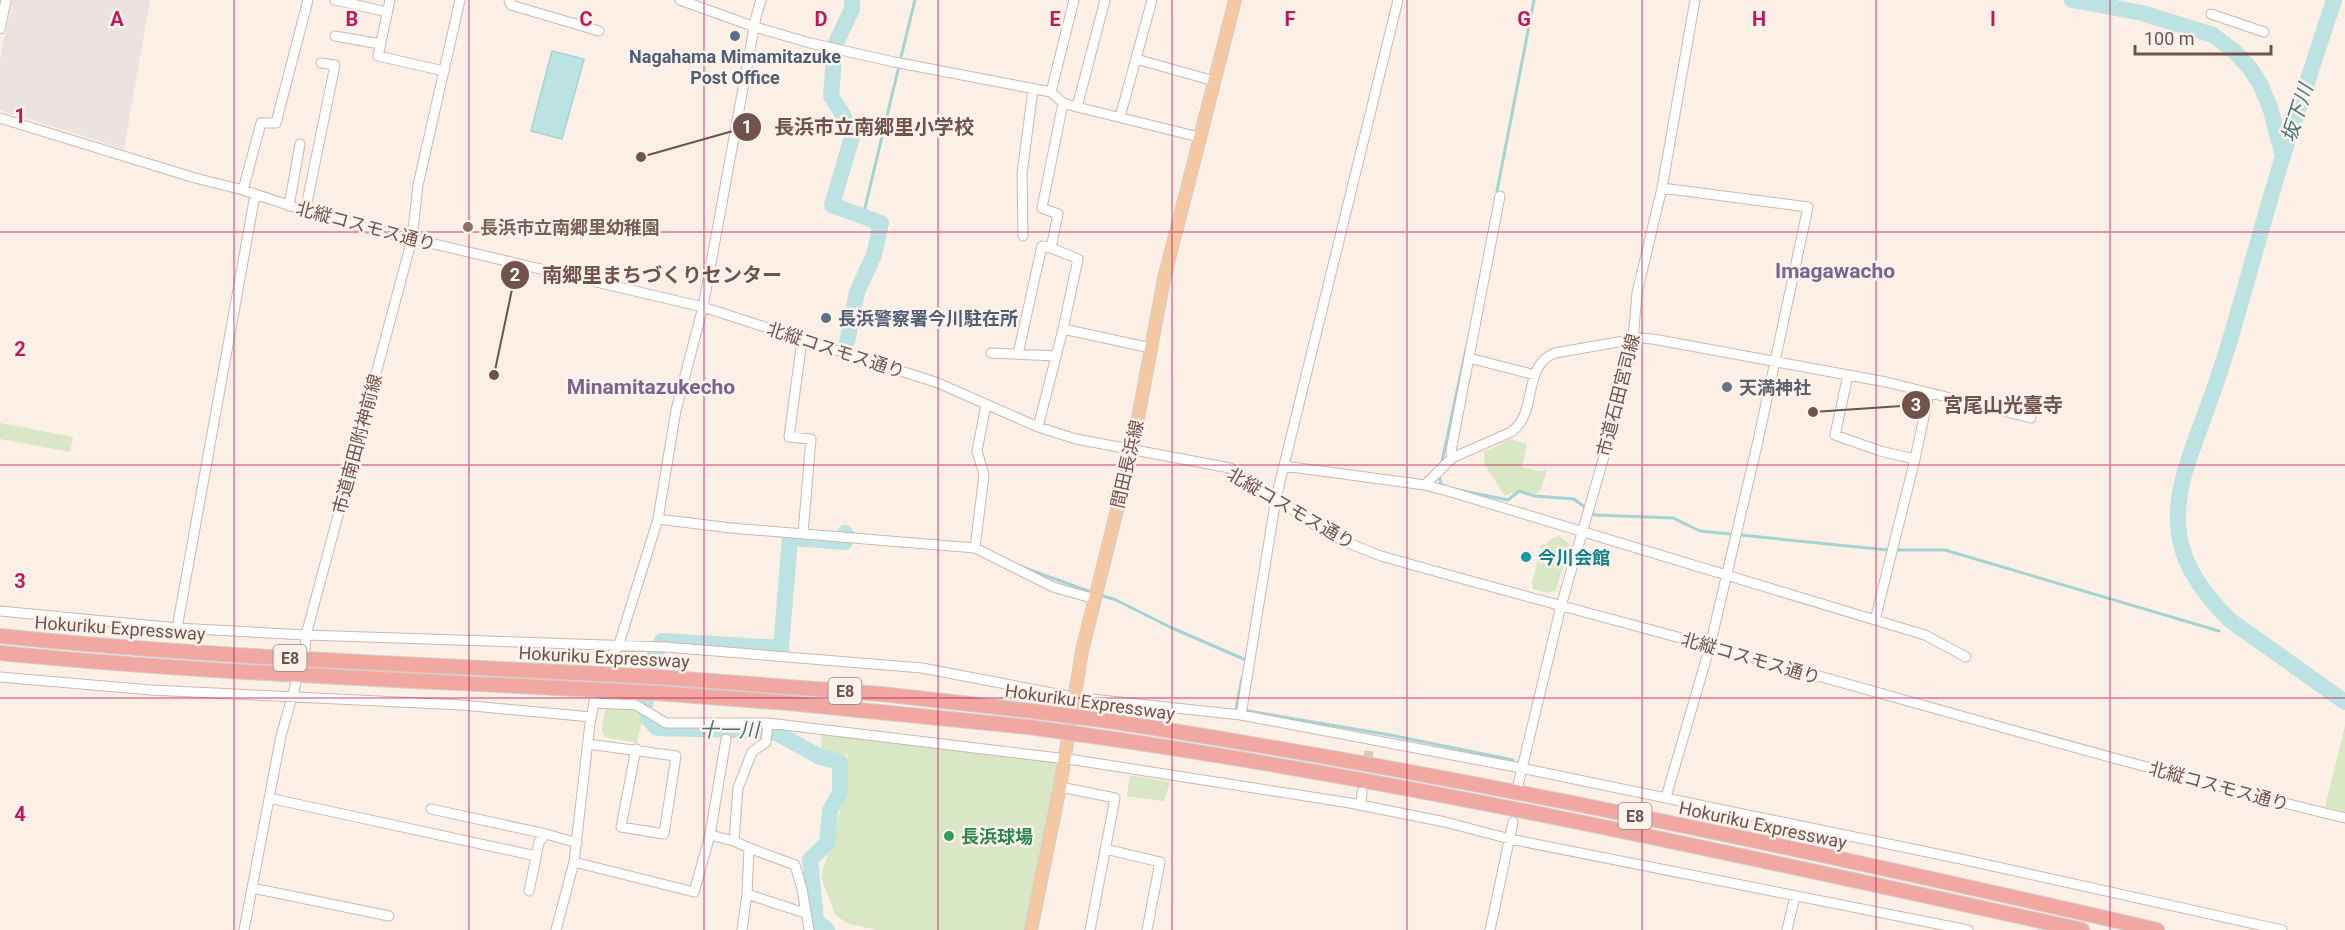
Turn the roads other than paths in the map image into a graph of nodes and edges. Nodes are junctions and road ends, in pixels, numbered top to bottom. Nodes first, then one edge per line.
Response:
1 (6, 0) edge
2 (308, 0) edge
3 (335, 0) edge
4 (390, 0) edge
5 (460, 0) edge
6 (509, 0) edge
7 (680, 0) edge
8 (761, 0) edge
9 (1074, 0) edge
10 (1105, 0) edge
11 (1152, 0) edge
12 (1235, 0) edge
13 (1398, 0) edge
14 (1695, 0) edge
15 (387, 12) junction
16 (2211, 15) dead end
17 (755, 27) junction
18 (0, 29) edge
19 (599, 31) dead end
20 (2264, 32) dead end
21 (335, 36) dead end
22 (380, 45) junction
23 (1136, 58) junction
24 (321, 63) dead end
25 (444, 70) junction
26 (1214, 81) junction
27 (1033, 90) junction
28 (1051, 92) junction
29 (1063, 103) junction
30 (1077, 107) junction
31 (1120, 117) junction
32 (0, 118) edge
33 (1199, 137) junction
34 (300, 144) dead end
35 (1662, 188) junction
36 (243, 190) junction
37 (255, 195) junction
38 (1500, 196) dead end
39 (289, 206) junction
40 (305, 212) junction
41 (1023, 236) dead end
42 (412, 239) junction
43 (1051, 248) junction
44 (703, 307) junction
45 (1063, 328) junction
46 (801, 340) junction
47 (1634, 340) junction
48 (1151, 348) junction
49 (991, 353) dead end
50 (1018, 354) junction
51 (1056, 356) junction
52 (1469, 358) junction
53 (1774, 363) junction
54 (1535, 375) junction
55 (1848, 375) junction
56 (1929, 393) junction
57 (986, 405) junction
58 (2031, 418) dead end
59 (1038, 427) junction
60 (1132, 449) junction
61 (1452, 458) junction
62 (1915, 459) junction
63 (1284, 466) junction
64 (1425, 485) junction
65 (1276, 498) junction
66 (658, 519) junction
67 (1582, 531) junction
68 (804, 533) junction
69 (975, 548) junction
70 (1726, 575) junction
71 (1095, 599) junction
72 (1560, 606) junction
73 (0, 611) edge
74 (1875, 620) junction
75 (177, 628) junction
76 (306, 635) junction
77 (0, 636) edge
78 (620, 644) junction
79 (1710, 646) junction
80 (305, 649) dead end
81 (0, 653) edge
82 (1966, 657) dead end
83 (0, 677) edge
84 (296, 683) dead end
85 (1073, 697) junction
86 (291, 699) junction
87 (594, 703) junction
88 (1241, 716) junction
89 (591, 717) junction
90 (768, 724) junction
91 (726, 739) dead end
92 (1370, 739) junction
93 (588, 744) junction
94 (636, 749) junction
95 (1369, 751) tunnel mouth
96 (1065, 759) junction
97 (1521, 768) junction
98 (1518, 786) dead end
99 (1060, 787) junction
100 (1362, 792) tunnel mouth
101 (1666, 797) junction
102 (269, 798) junction
103 (1361, 805) junction
104 (430, 810) dead end
105 (2345, 818) edge
106 (1513, 822) dead end
107 (546, 834) junction
108 (710, 835) junction
109 (1510, 839) junction
110 (734, 841) junction
111 (577, 843) junction
112 (749, 848) junction
113 (1106, 849) junction
114 (536, 856) junction
115 (574, 862) junction
116 (252, 888) junction
117 (529, 891) dead end
118 (747, 894) junction
119 (1795, 896) junction
120 (805, 914) junction
121 (389, 916) dead end
122 (244, 930) edge
123 (556, 930) edge
124 (742, 930) edge
125 (809, 930) edge
126 (1031, 930) edge
127 (1090, 930) edge
128 (1148, 930) edge
129 (1490, 930) edge
130 (1787, 930) edge
131 (1968, 930) edge
132 (2082, 930) edge
133 (2157, 930) edge
134 (2282, 930) edge

1 - 18 street
2 - 36 street
3 - 15 street
4 - 15 street
5 - 25 street, 市道南田附神前線
6 - 19 street
7 - 17 street
8 - 17 street
9 - 28 street
10 - 30 street
11 - 23 street
12 - 26 main road, 間田長浜線
13 - 63 street
14 - 35 street, 市道石田宮司線
15 - 22 street
16 - 20 street
17 - 27 street
17 - 44 street
21 - 22 street
22 - 25 street
23 - 26 street
23 - 31 street
24 - 40 street
25 - 42 street, 市道南田附神前線
26 - 33 main road, 間田長浜線
27 - 28 street
27 - 41 street
28 - 29 street
29 - 30 street
29 - 43 street
30 - 31 street
31 - 33 street
32 - 36 street, 北縦コスモス通り
33 - 48 main road, 間田長浜線
34 - 39 street
35 - 47 street, 市道石田宮司線
35 - 53 street
36 - 37 street, 北縦コスモス通り
37 - 39 street, 北縦コスモス通り
37 - 75 street
38 - 52 street
39 - 40 street, 北縦コスモス通り
40 - 42 street, 北縦コスモス通り
42 - 44 street, 北縦コスモス通り
42 - 76 street, 市道南田附神前線
43 - 45 street
43 - 50 street
44 - 46 street, 北縦コスモス通り
44 - 66 street
45 - 48 street
45 - 51 street
46 - 57 street, 北縦コスモス通り
46 - 68 street
47 - 53 street
47 - 54 street
47 - 67 street, 市道石田宮司線
48 - 60 main road, 間田長浜線
49 - 50 street
50 - 51 street
51 - 59 street
52 - 54 street
52 - 61 street
53 - 55 street
53 - 70 street
54 - 61 street
55 - 56 street
55 - 62 street
56 - 58 street
56 - 62 street
57 - 59 street, 北縦コスモス通り
57 - 69 street
59 - 60 street, 北縦コスモス通り
60 - 65 street, 北縦コスモス通り
60 - 71 main road, 間田長浜線
61 - 64 street
62 - 74 street
63 - 64 street
63 - 65 street
64 - 67 street
65 - 72 street, 北縦コスモス通り
65 - 88 street
66 - 68 street
66 - 78 street
67 - 70 street
67 - 72 street, 市道石田宮司線
68 - 69 street
69 - 71 street
70 - 74 street
70 - 79 street
71 - 85 main road, 間田長浜線
72 - 79 street, 北縦コスモス通り
72 - 97 street, 市道石田宮司線
73 - 75 street
74 - 82 street
75 - 76 street
76 - 78 street
76 - 80 street, 市道南田附神前線
77 - 133 highway, Hokuriku Expressway / E8, bridge
78 - 85 street
78 - 87 street
79 - 101 street
79 - 105 street, 北縦コスモス通り
81 - 132 highway, Hokuriku Expressway / E8, bridge
83 - 86 street
84 - 86 street
85 - 88 street
85 - 96 main road, 間田長浜線
86 - 89 street
86 - 102 street
87 - 89 street
87 - 90 street
88 - 92 street
89 - 93 street
90 - 96 street
90 - 110 street
91 - 108 street
92 - 95 street
92 - 97 street
93 - 94 street
93 - 111 street
94 - 94 street
96 - 99 main road, 間田長浜線
96 - 103 street
97 - 98 street, 市道石田宮司線
97 - 101 street
99 - 113 street
99 - 126 main road, 間田長浜線
100 - 103 street
101 - 134 street
102 - 114 street
102 - 116 street
103 - 109 street
104 - 107 street
106 - 109 street
107 - 111 street
107 - 114 street
108 - 110 street
108 - 115 street
109 - 119 street
109 - 129 street
110 - 112 street
111 - 115 street
112 - 118 street
112 - 120 street
113 - 127 street
113 - 128 street
114 - 117 street
115 - 123 street
116 - 121 street
116 - 122 street
118 - 120 street
118 - 124 street
119 - 130 street
119 - 131 street
120 - 125 street

